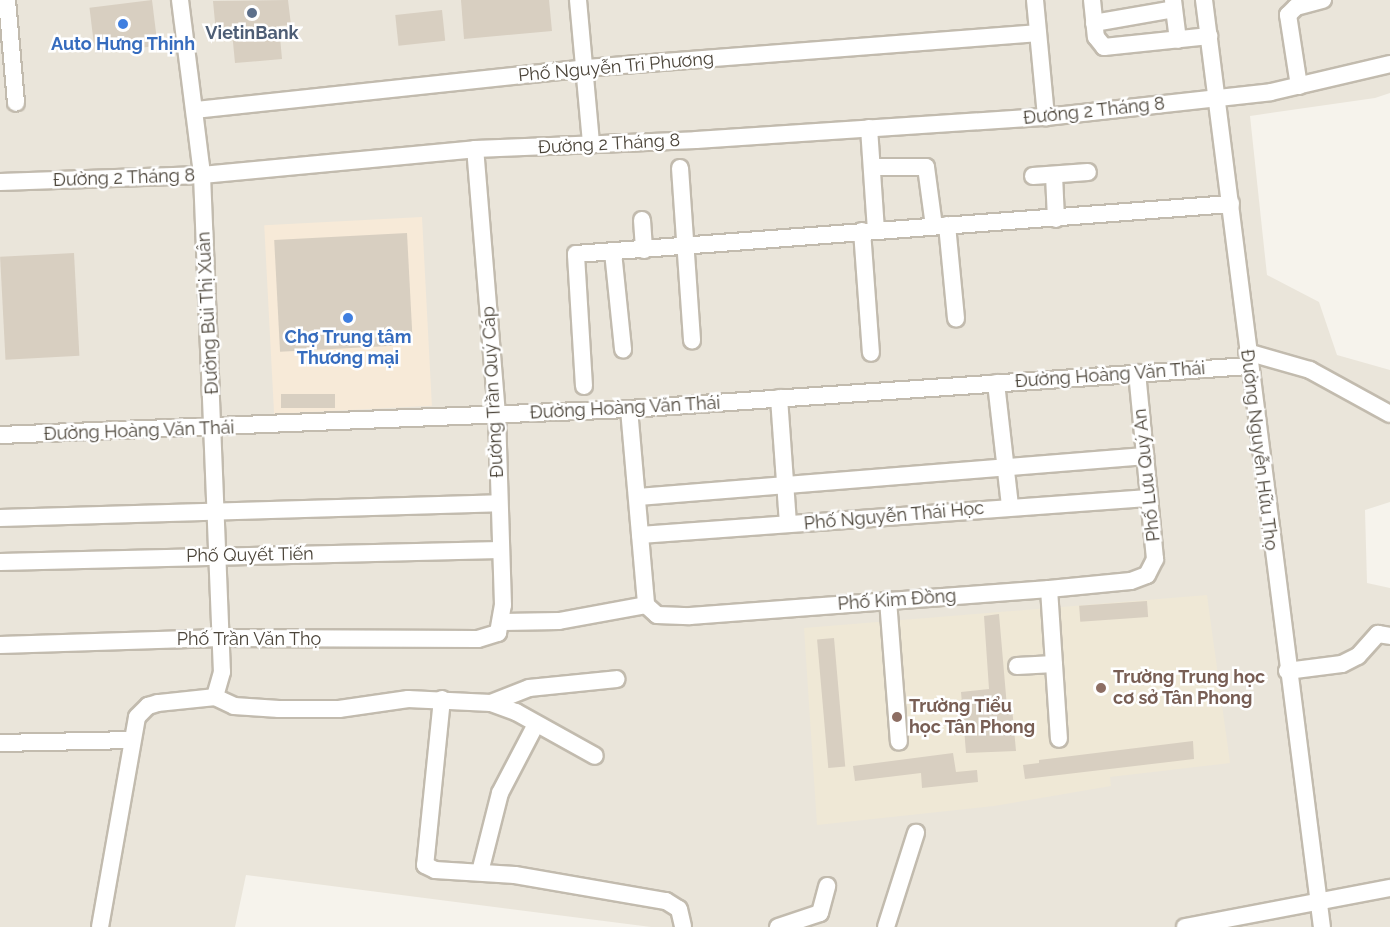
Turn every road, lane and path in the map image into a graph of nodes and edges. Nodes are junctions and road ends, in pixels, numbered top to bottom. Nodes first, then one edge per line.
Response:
1 (7, 0) edge
2 (180, 0) edge
3 (578, 0) edge
4 (1035, 0) edge
5 (1092, 0) edge
6 (1204, 0) edge
7 (1323, 0) edge
8 (1173, 4) edge
9 (1094, 23) junction
10 (1038, 33) junction
11 (1209, 36) junction
12 (1178, 40) junction
13 (1390, 64) edge
14 (585, 68) junction
15 (1299, 86) junction
16 (1217, 99) junction
17 (16, 103) dead end
18 (195, 110) junction
19 (1046, 117) junction
20 (869, 128) junction
21 (591, 144) junction
22 (475, 149) junction
23 (873, 167) junction
24 (680, 168) dead end
25 (1088, 172) dead end
26 (202, 175) junction
27 (1054, 175) junction
28 (1034, 176) dead end
29 (0, 182) edge
30 (1231, 204) junction
31 (1056, 219) junction
32 (642, 220) dead end
33 (940, 225) junction
34 (869, 231) junction
35 (685, 246) junction
36 (644, 250) junction
37 (613, 252) junction
38 (956, 319) dead end
39 (692, 341) dead end
40 (623, 349) dead end
41 (872, 353) dead end
42 (1248, 359) junction
43 (1137, 373) junction
44 (996, 383) junction
45 (584, 386) dead end
46 (779, 398) junction
47 (629, 409) junction
48 (1390, 414) edge
49 (497, 415) junction
50 (213, 428) junction
51 (0, 435) edge
52 (1145, 456) junction
53 (1005, 465) junction
54 (786, 484) junction
55 (638, 497) junction
56 (1149, 498) junction
57 (499, 504) junction
58 (1010, 506) junction
59 (215, 513) junction
60 (0, 519) edge
61 (788, 524) junction
62 (640, 535) junction
63 (500, 550) junction
64 (216, 555) junction
65 (0, 562) edge
66 (1147, 575) joint
67 (1049, 589) junction
68 (888, 600) junction
69 (647, 608) junction
70 (500, 628) junction
71 (1390, 636) edge
72 (221, 638) junction
73 (0, 645) edge
74 (1054, 664) junction
75 (1017, 666) dead end
76 (1287, 671) junction
77 (617, 679) dead end
78 (215, 697) junction
79 (442, 699) junction
80 (491, 703) junction
81 (536, 724) junction
82 (1059, 739) dead end
83 (131, 740) junction
84 (899, 742) dead end
85 (0, 743) edge
86 (595, 756) dead end
87 (916, 833) dead end
88 (480, 872) junction
89 (827, 886) dead end
90 (1390, 888) edge
91 (1318, 900) junction
92 (100, 927) edge
93 (683, 927) edge
94 (778, 927) edge
95 (886, 927) edge
96 (1185, 927) edge
97 (1322, 927) edge

1 - 17 street
2 - 18 street, Đường Bùi Thị Xuân
3 - 14 street
4 - 10 street
5 - 9 street
6 - 11 street, Đường Nguyễn Hữu Thọ
7 - 15 street
8 - 9 street
8 - 12 street
9 - 12 street
10 - 14 street, Phố Nguyễn Tri Phương
10 - 19 street
11 - 12 street
11 - 16 street, Đường Nguyễn Hữu Thọ
13 - 15 street, Đường 2 Tháng 8
14 - 18 street, Phố Nguyễn Tri Phương
14 - 21 street
15 - 16 street, Đường 2 Tháng 8
16 - 19 street, Đường 2 Tháng 8
16 - 30 street, Đường Nguyễn Hữu Thọ
18 - 26 street, Đường Bùi Thị Xuân
19 - 20 street, Đường 2 Tháng 8
20 - 21 street, Đường 2 Tháng 8
20 - 23 street
21 - 22 street, Đường 2 Tháng 8
22 - 26 street, Đường 2 Tháng 8
22 - 49 street, Đường Trần Quý Cáp
23 - 33 street
23 - 34 street
24 - 35 street
25 - 27 street
26 - 29 street, Đường 2 Tháng 8
26 - 50 street, Đường Bùi Thị Xuân
27 - 28 street
27 - 31 street
30 - 31 street
30 - 42 street, Đường Nguyễn Hữu Thọ
31 - 33 street
32 - 36 street
33 - 34 street
33 - 38 street
34 - 35 street
34 - 41 street
35 - 36 street
35 - 39 street
36 - 37 street
37 - 40 street
37 - 45 street
42 - 43 street, Đường Hoàng Văn Thái
42 - 48 street, Đường Hoàng Văn Thái
42 - 76 street, Đường Nguyễn Hữu Thọ
43 - 44 street, Đường Hoàng Văn Thái
43 - 52 street, Phố Lưu Quý An
44 - 46 street, Đường Hoàng Văn Thái
44 - 53 street
46 - 47 street, Đường Hoàng Văn Thái
46 - 54 street
47 - 49 street, Đường Hoàng Văn Thái
47 - 55 street
49 - 50 street, Đường Hoàng Văn Thái
49 - 57 street, Đường Trần Quý Cáp
50 - 51 street, Đường Hoàng Văn Thái
50 - 59 street, Đường Bùi Thị Xuân
52 - 53 street
52 - 56 street, Phố Lưu Quý An
53 - 54 street
53 - 58 street
54 - 55 street
54 - 61 street
55 - 62 street
56 - 58 street, Phố Nguyễn Thái Học
56 - 66 street, Phố Lưu Quý An
57 - 59 street
57 - 63 street, Đường Trần Quý Cáp
58 - 61 street, Phố Nguyễn Thái Học
59 - 60 street
59 - 64 street, Đường Bùi Thị Xuân
61 - 62 street, Phố Nguyễn Thái Học
62 - 69 street
63 - 64 street, Phố Quyết Tiến
63 - 70 street, Đường Trần Quý Cáp
64 - 65 street, Phố Quyết Tiến
64 - 72 street, Đường Bùi Thị Xuân
66 - 67 street, Phố Kim Đồng
67 - 68 street, Phố Kim Đồng
67 - 74 street
68 - 69 street, Phố Kim Đồng
68 - 84 street
69 - 70 street, Phố Trần Văn Thọ
70 - 72 street, Phố Trần Văn Thọ
71 - 76 street
72 - 73 street, Phố Trần Văn Thọ
72 - 78 street, Đường Bùi Thị Xuân
74 - 75 street
74 - 82 street
76 - 91 street, Đường Nguyễn Hữu Thọ
77 - 80 street
78 - 79 street
78 - 83 street
79 - 80 street
79 - 88 street
80 - 81 street
81 - 86 street
81 - 88 street
83 - 85 street
83 - 92 street
87 - 95 street
88 - 93 street
89 - 94 street
90 - 91 street
91 - 96 street
91 - 97 street, Đường Nguyễn Hữu Thọ

